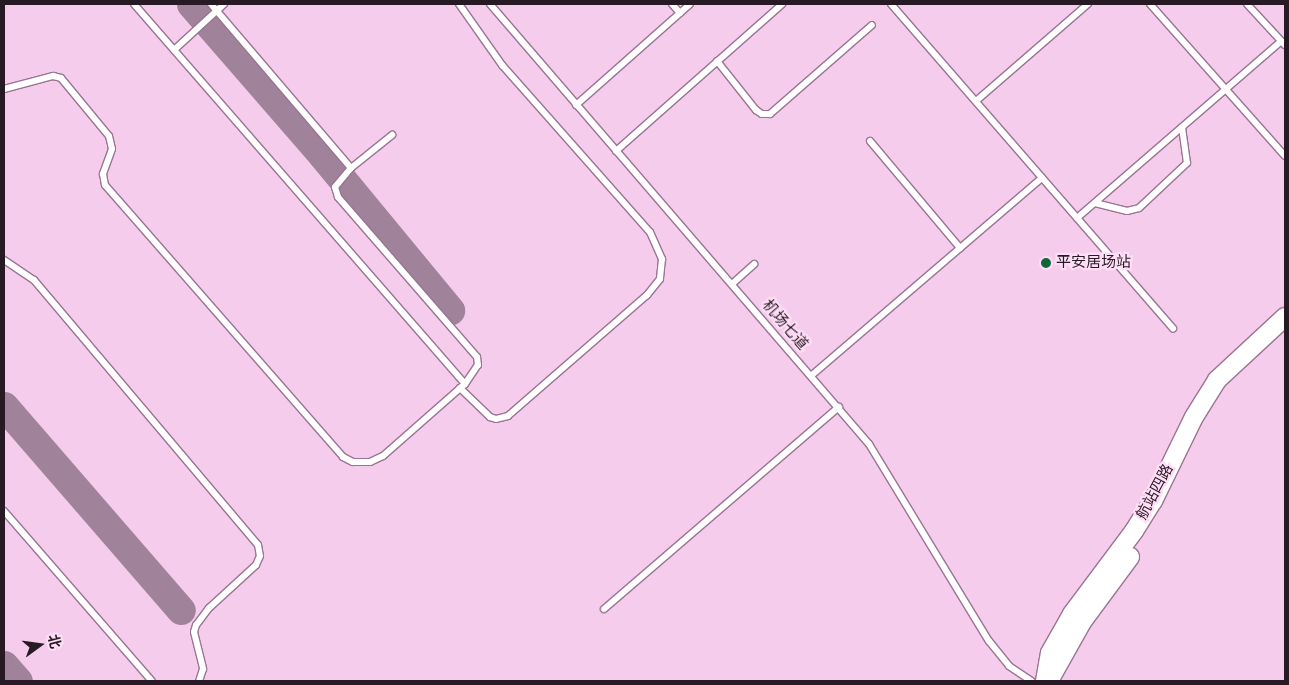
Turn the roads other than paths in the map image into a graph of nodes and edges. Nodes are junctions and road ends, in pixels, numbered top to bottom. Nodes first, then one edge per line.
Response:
1 (134, 4) edge
2 (211, 4) edge
3 (224, 4) edge
4 (459, 4) edge
5 (490, 4) edge
6 (672, 4) edge
7 (690, 4) edge
8 (782, 4) edge
9 (891, 4) edge
10 (1088, 4) edge
11 (1150, 4) edge
12 (1247, 4) edge
13 (217, 10) junction
14 (680, 13) junction
15 (872, 25) dead end
16 (1283, 43) edge
17 (174, 50) junction
18 (717, 61) junction
19 (1226, 89) junction
20 (4, 90) edge
21 (976, 101) junction
22 (576, 105) junction
23 (1182, 127) junction
24 (392, 135) dead end
25 (870, 141) dead end
26 (616, 151) junction
27 (1285, 156) edge
28 (350, 168) junction
29 (1042, 178) junction
30 (1095, 203) junction
31 (1077, 218) junction
32 (960, 248) junction
33 (4, 260) edge
34 (754, 264) dead end
35 (732, 284) junction
36 (1285, 317) edge
37 (1173, 328) dead end
38 (1285, 330) edge
39 (812, 375) junction
40 (462, 386) junction
41 (839, 407) junction
42 (4, 510) edge
43 (604, 609) dead end
44 (152, 681) edge
45 (199, 681) edge
46 (1031, 681) edge
47 (1046, 681) edge

1 - 17 lane
2 - 13 lane
3 - 13 lane
4 - 40 lane
5 - 22 lane, 机场七道
6 - 14 lane
7 - 14 lane
8 - 18 lane
9 - 21 lane
10 - 21 lane
11 - 19 lane
12 - 16 lane
13 - 17 lane
13 - 28 lane
14 - 22 lane
15 - 18 lane
16 - 19 lane
17 - 40 lane
18 - 26 lane
19 - 23 lane
19 - 27 lane
20 - 40 lane
21 - 29 lane
22 - 26 lane, 机场七道
23 - 30 lane
23 - 30 lane
24 - 28 lane
25 - 32 lane
26 - 35 lane, 机场七道
28 - 40 lane
29 - 31 lane
29 - 32 lane
30 - 31 lane
31 - 37 lane
32 - 39 lane
33 - 45 lane
34 - 35 lane
35 - 39 lane, 机场七道
36 - 47 main road, 航站四路
38 - 47 main road, 航站四路
39 - 41 lane, 机场七道
41 - 43 lane
41 - 46 lane, 机场七道
42 - 44 lane

